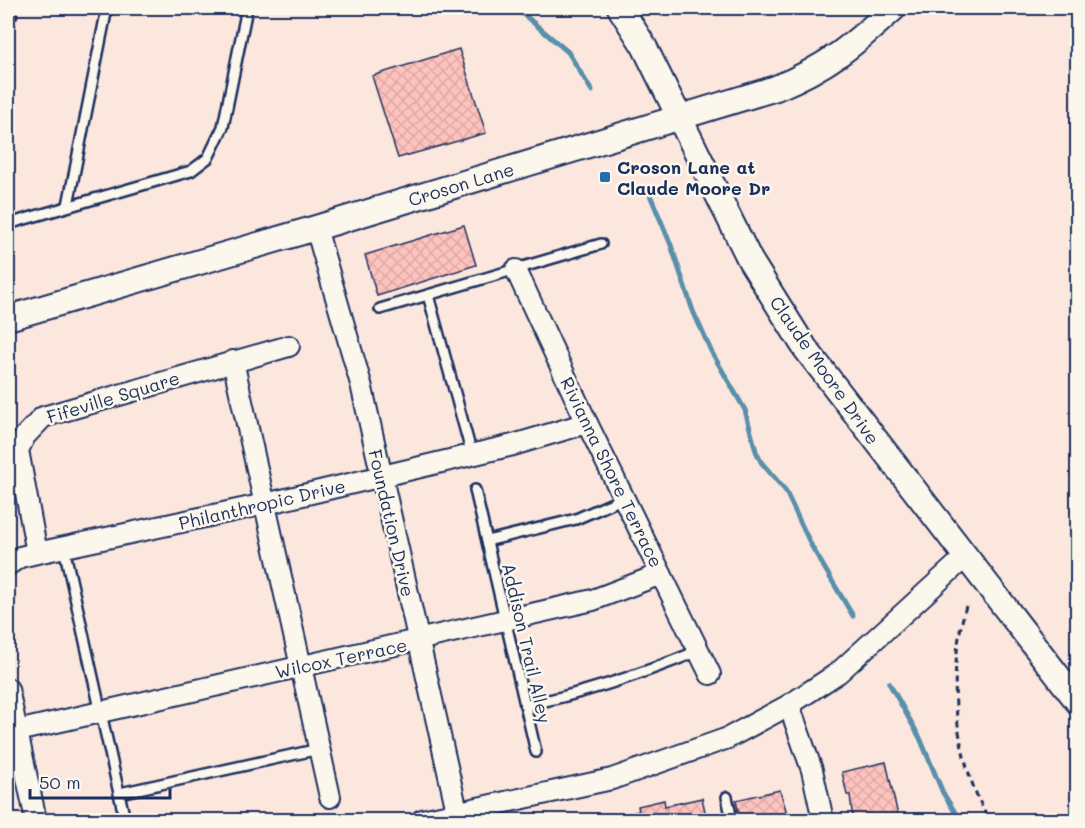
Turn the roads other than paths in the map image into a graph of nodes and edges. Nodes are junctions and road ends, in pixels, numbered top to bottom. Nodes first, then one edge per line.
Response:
1 (107, 8) edge
2 (247, 8) edge
3 (620, 8) edge
4 (894, 8) edge
5 (680, 117) junction
6 (68, 205) junction
7 (8, 224) edge
8 (316, 228) junction
9 (601, 244) dead end
10 (516, 270) junction
11 (428, 295) junction
12 (380, 309) dead end
13 (8, 318) edge
14 (288, 345) dead end
15 (233, 361) junction
16 (586, 423) junction
17 (472, 455) junction
18 (381, 476) junction
19 (475, 490) dead end
20 (624, 498) junction
21 (265, 504) junction
22 (487, 541) junction
23 (64, 548) junction
24 (37, 553) junction
25 (964, 558) junction
26 (8, 565) edge
27 (661, 574) junction
28 (504, 621) junction
29 (419, 641) junction
30 (698, 651) junction
31 (301, 666) junction
32 (710, 674) dead end
33 (8, 689) edge
34 (1077, 702) edge
35 (525, 705) junction
36 (789, 705) junction
37 (100, 712) junction
38 (17, 731) junction
39 (319, 749) junction
40 (536, 752) dead end
41 (120, 793) junction
42 (330, 797) dead end
43 (726, 797) dead end
44 (458, 817) edge
45 (36, 820) edge
46 (125, 820) edge
47 (422, 820) edge
48 (732, 820) edge
49 (823, 820) edge

1 - 6 lane
2 - 6 lane
3 - 5 street, Claude Moore Drive
4 - 5 street, Croson Lane
5 - 8 street, Croson Lane
5 - 25 street, Claude Moore Drive
6 - 7 lane
8 - 13 street, Croson Lane
8 - 18 street, Foundation Drive
9 - 10 lane
10 - 11 lane
10 - 16 street, Rivianna Shore Terrace
11 - 12 lane
11 - 17 lane
14 - 15 street, Fifeville Square
15 - 21 street
15 - 24 street, Fifeville Square
16 - 17 street, Philanthropic Drive
16 - 20 street, Rivianna Shore Terrace
17 - 18 street, Philanthropic Drive
18 - 21 street, Philanthropic Drive
18 - 29 street, Foundation Drive
19 - 22 lane, Addison Trail Alley
20 - 22 lane, Addison Trail Alley
20 - 27 street, Rivianna Shore Terrace
21 - 23 street, Philanthropic Drive
21 - 31 street
22 - 28 lane, Addison Trail Alley
23 - 24 street, Philanthropic Drive
23 - 37 lane
24 - 26 street, Philanthropic Drive
25 - 34 street, Claude Moore Drive
25 - 36 street
27 - 28 street, Wilcox Terrace
27 - 30 street, Rivianna Shore Terrace
28 - 29 street, Wilcox Terrace
28 - 35 lane, Addison Trail Alley
29 - 31 street, Wilcox Terrace
29 - 44 street, Foundation Drive
30 - 32 street, Rivianna Shore Terrace
30 - 35 lane
31 - 37 street, Wilcox Terrace
31 - 39 street
33 - 38 street
35 - 40 lane, Addison Trail Alley
36 - 44 street
36 - 49 street
37 - 38 street, Wilcox Terrace
37 - 41 lane
38 - 45 street
39 - 41 lane
39 - 42 street
41 - 46 lane
43 - 48 lane
44 - 47 street

